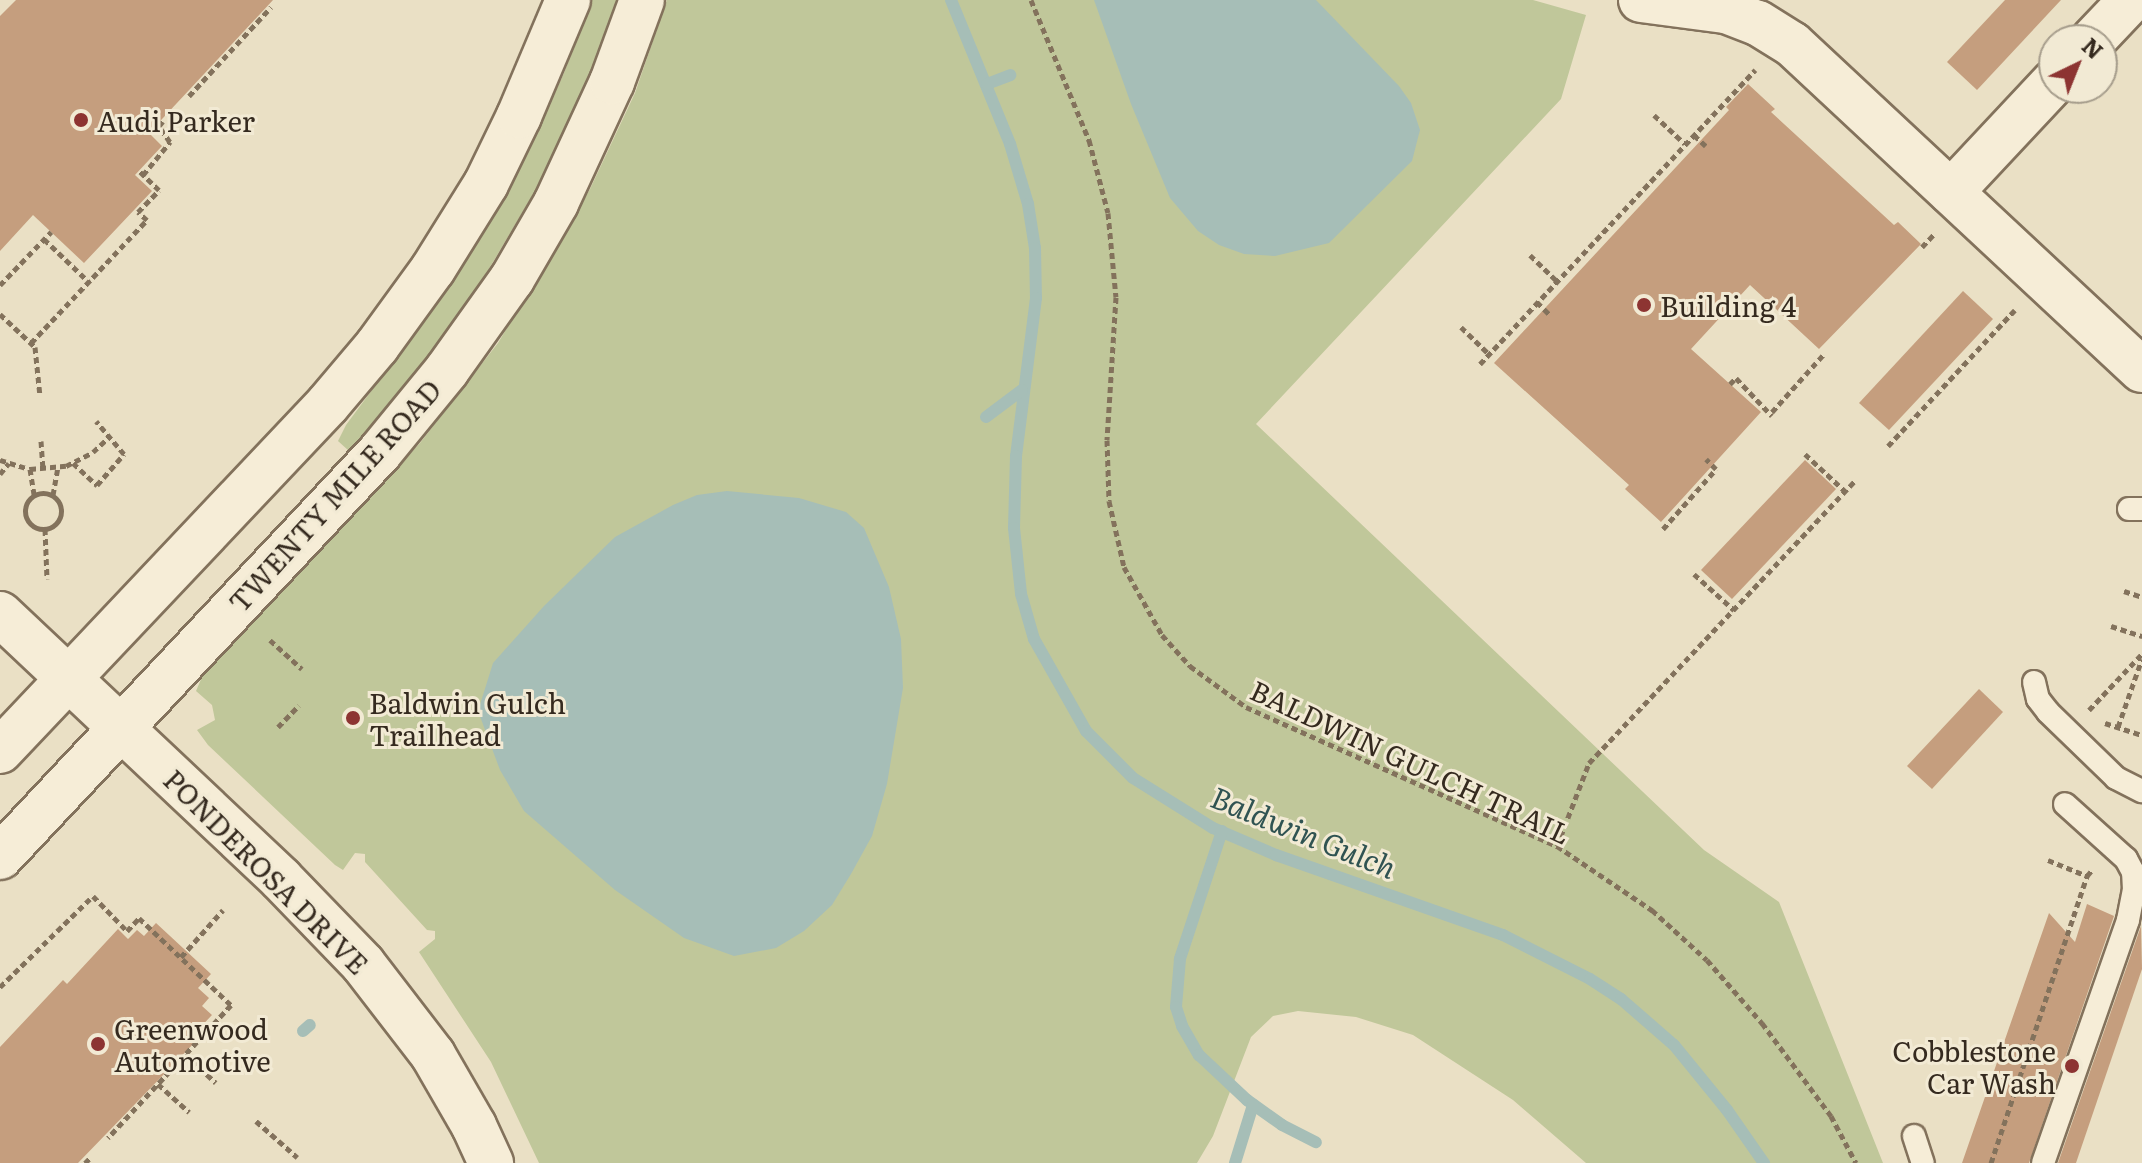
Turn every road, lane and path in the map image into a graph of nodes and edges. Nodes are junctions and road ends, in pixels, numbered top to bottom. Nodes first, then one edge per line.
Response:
1 (568, 0) edge
2 (642, 0) edge
3 (1031, 0) edge
4 (1641, 0) edge
5 (2131, 0) edge
6 (271, 7) dead end
7 (2108, 24) edge
8 (1755, 70) dead end
9 (189, 96) dead end
10 (2038, 99) edge
11 (1654, 115) dead end
12 (163, 121) dead end
13 (1694, 135) junction
14 (1685, 144) junction
15 (1706, 146) dead end
16 (1951, 192) junction
17 (51, 232) dead end
18 (1935, 234) dead end
19 (44, 239) junction
20 (1922, 247) dead end
21 (1530, 255) dead end
22 (1557, 281) junction
23 (89, 282) junction
24 (0, 285) edge
25 (1537, 302) junction
26 (2015, 310) dead end
27 (1550, 315) dead end
28 (1, 316) edge
29 (1461, 327) dead end
30 (31, 343) junction
31 (1489, 354) junction
32 (1824, 354) dead end
33 (1480, 364) dead end
34 (2142, 370) edge
35 (1730, 384) dead end
36 (40, 396) dead end
37 (96, 421) dead end
38 (109, 437) junction
39 (41, 441) dead end
40 (1888, 446) dead end
41 (1805, 454) dead end
42 (1706, 459) dead end
43 (0, 460) edge
44 (9, 463) junction
45 (73, 463) junction
46 (58, 467) junction
47 (43, 468) junction
48 (30, 469) junction
49 (0, 474) edge
50 (1856, 480) dead end
51 (1846, 492) junction
52 (34, 495) junction
53 (53, 496) junction
54 (45, 529) junction
55 (1663, 529) dead end
56 (1694, 574) dead end
57 (47, 579) dead end
58 (2124, 591) dead end
59 (2142, 597) edge
60 (1734, 610) junction
61 (0, 614) edge
62 (2111, 626) dead end
63 (2142, 636) edge
64 (270, 640) dead end
65 (2142, 656) edge
66 (302, 669) dead end
67 (69, 679) junction
68 (2034, 682) dead end
69 (2082, 703) dead end
70 (299, 705) dead end
71 (2089, 710) junction
72 (278, 727) dead end
73 (2118, 727) junction
74 (120, 728) junction
75 (2142, 735) edge
76 (0, 751) edge
77 (2142, 791) edge
78 (2065, 804) dead end
79 (1557, 846) junction
80 (0, 857) edge
81 (2048, 860) dead end
82 (2095, 867) dead end
83 (2087, 876) junction
84 (223, 910) dead end
85 (181, 957) junction
86 (0, 987) edge
87 (184, 1054) junction
88 (216, 1083) dead end
89 (158, 1084) junction
90 (189, 1112) dead end
91 (256, 1121) dead end
92 (1914, 1136) dead end
93 (108, 1138) dead end
94 (297, 1157) dead end
95 (491, 1163) edge
96 (1856, 1163) edge
97 (1923, 1163) edge
98 (1991, 1163) edge
99 (2043, 1163) edge

1 - 67 main road
2 - 74 main road, TWENTY MILE ROAD
3 - 79 path, BALDWIN GULCH TRAIL
4 - 16 main road
5 - 7 main road
6 - 9 path
8 - 13 path
10 - 16 main road
11 - 14 path
12 - 23 path
13 - 14 path
13 - 15 path
14 - 22 path
16 - 34 main road
17 - 19 path
18 - 20 path
19 - 23 path
19 - 24 path
21 - 22 path
22 - 25 path
23 - 30 path
25 - 27 path
25 - 31 path
26 - 40 path
28 - 30 path
29 - 31 path
30 - 36 path
31 - 33 path
32 - 35 path
37 - 38 path
38 - 45 path
38 - 45 path
39 - 47 path
41 - 51 path
42 - 55 path
43 - 44 path
44 - 48 path
44 - 49 path
45 - 46 path
46 - 47 path
46 - 53 path
47 - 48 path
48 - 52 path
50 - 51 path
51 - 60 path
52 - 53 path
52 - 54 path
53 - 54 path
54 - 57 path
56 - 60 path
58 - 59 path
60 - 79 path
61 - 67 main road, PONDEROSA DRIVE
62 - 63 path
64 - 66 path
65 - 71 path
65 - 73 path
67 - 74 main road, PONDEROSA DRIVE
67 - 76 main road
68 - 77 lane
69 - 71 path
70 - 72 path
71 - 73 path
73 - 75 path
74 - 80 main road, TWENTY MILE ROAD
74 - 95 main road, PONDEROSA DRIVE
78 - 99 lane
79 - 96 path, BALDWIN GULCH TRAIL
81 - 83 path
82 - 83 path
83 - 98 path
84 - 85 path
85 - 86 path
85 - 87 path
87 - 88 path
87 - 89 path
89 - 90 path
89 - 93 path
91 - 94 path
92 - 97 lane

